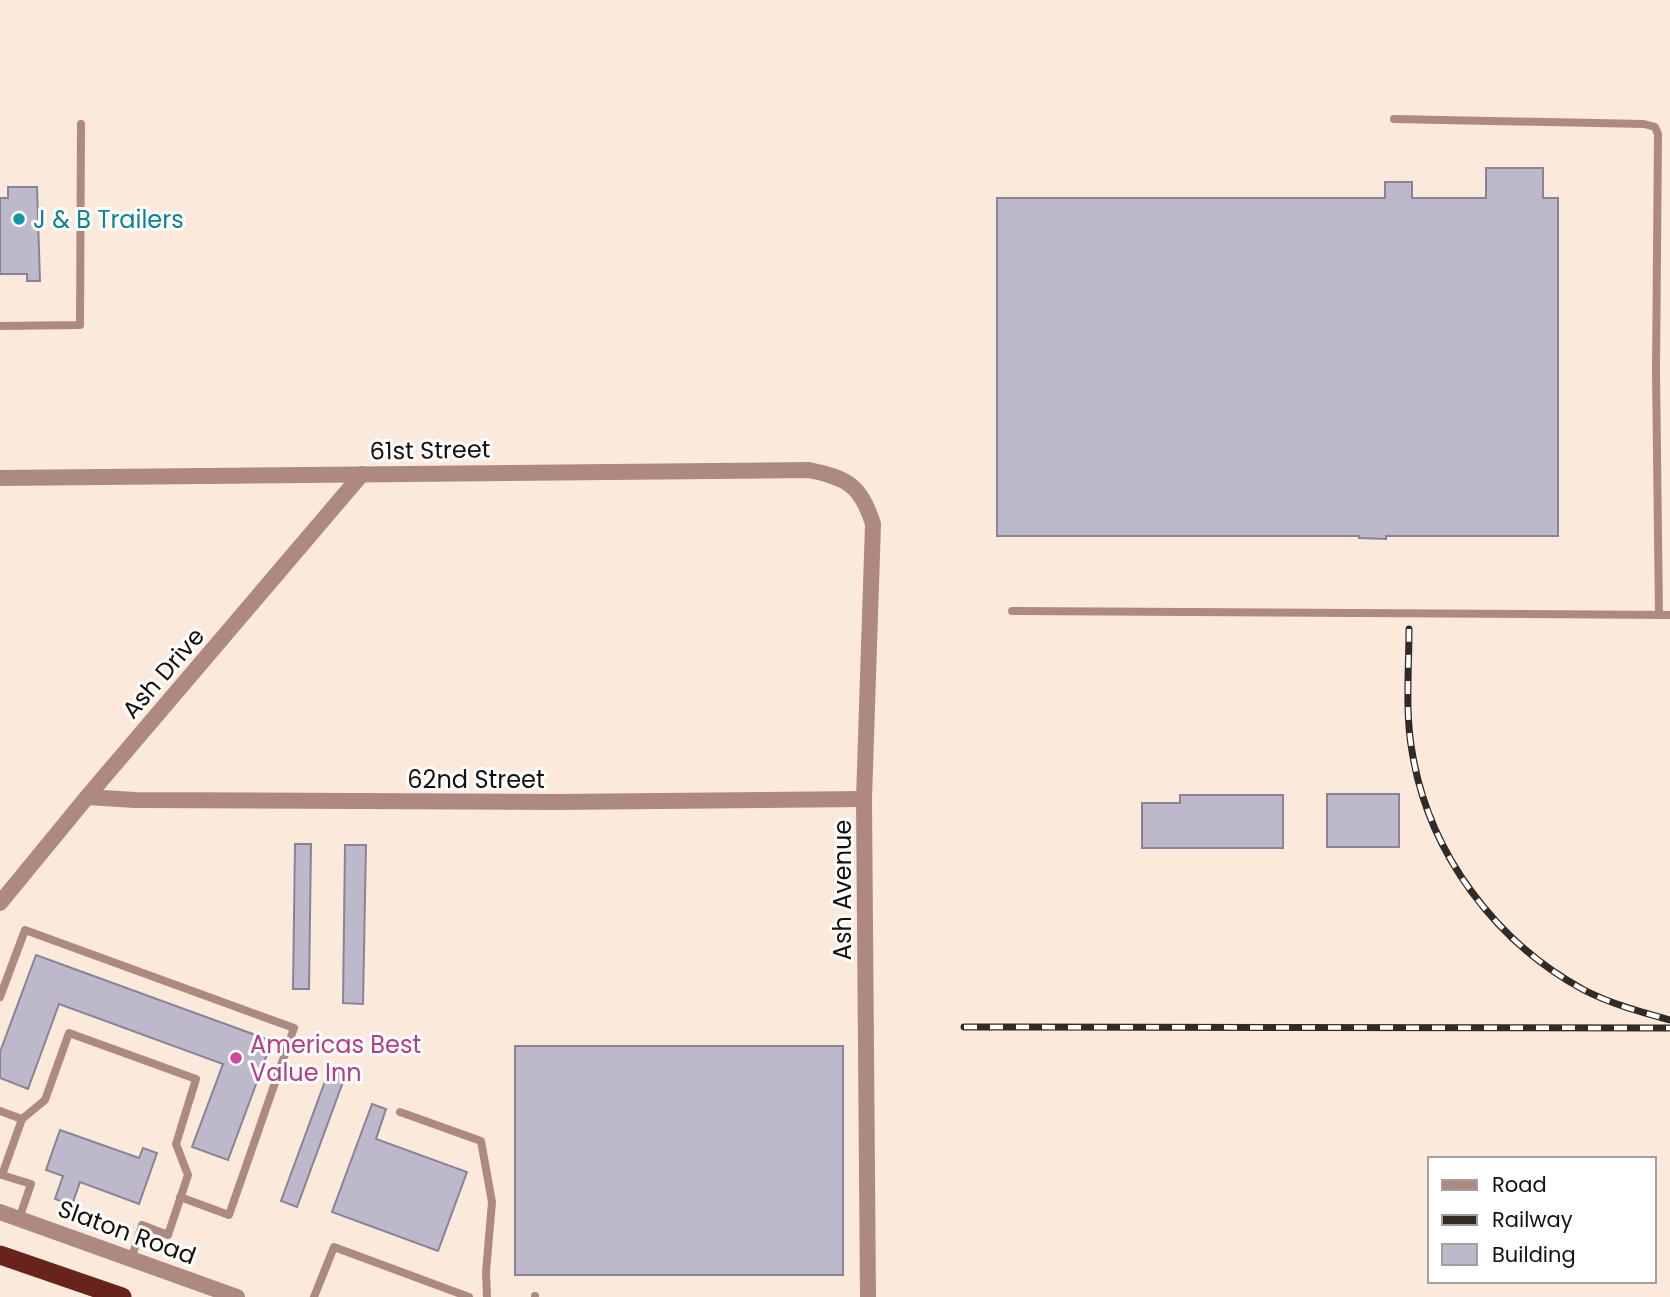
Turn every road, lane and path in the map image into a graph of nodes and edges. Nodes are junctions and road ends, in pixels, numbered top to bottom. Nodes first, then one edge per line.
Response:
1 (1394, 119) dead end
2 (81, 124) dead end
3 (0, 326) edge
4 (362, 474) junction
5 (0, 478) edge
6 (856, 488) joint
7 (1012, 611) dead end
8 (1659, 615) junction
9 (1670, 615) edge
10 (87, 797) junction
11 (864, 799) junction
12 (0, 903) edge
13 (0, 997) edge
14 (0, 1111) edge
15 (400, 1112) dead end
16 (22, 1118) junction
17 (180, 1197) junction
18 (0, 1212) edge
19 (19, 1219) junction
20 (0, 1255) edge
21 (131, 1260) junction
22 (122, 1297) edge
23 (237, 1297) edge
24 (314, 1297) edge
25 (468, 1297) edge
26 (487, 1297) edge
27 (869, 1297) edge

1 - 8 lane
2 - 3 lane
4 - 5 street, 61st Street
4 - 6 street, 61st Street
4 - 10 street, Ash Drive
6 - 11 street, Ash Avenue
7 - 8 lane
8 - 9 lane
10 - 11 street, 62nd Street
10 - 12 street, Ash Drive
11 - 27 street, Ash Avenue
13 - 17 lane
14 - 16 lane
15 - 26 lane
16 - 17 lane
16 - 19 lane
17 - 21 lane
18 - 19 street, Slaton Road
19 - 21 street, Slaton Road
20 - 22 highway
21 - 23 street, Slaton Road
24 - 25 lane

